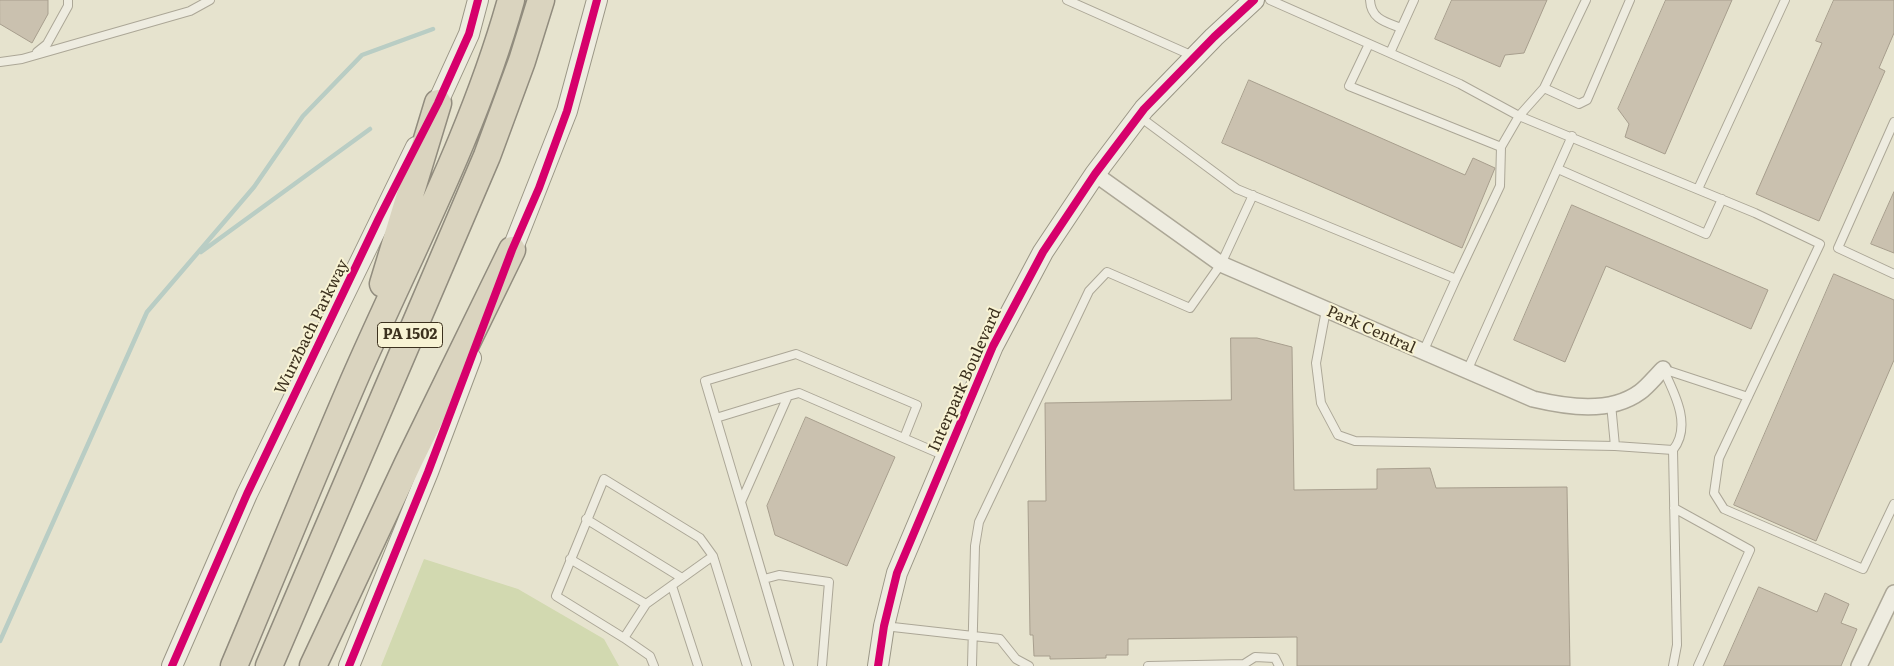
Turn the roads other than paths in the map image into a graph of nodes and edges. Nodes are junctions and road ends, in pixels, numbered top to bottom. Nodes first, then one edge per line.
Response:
1 (68, 0) edge
2 (210, 0) edge
3 (478, 0) edge
4 (511, 0) edge
5 (541, 0) edge
6 (597, 0) edge
7 (1067, 0) edge
8 (1254, 0) edge
9 (1270, 0) edge
10 (1370, 0) edge
11 (1414, 0) edge
12 (1586, 0) edge
13 (1630, 0) edge
14 (1785, 0) edge
15 (197, 3) edge
16 (1401, 28) junction
17 (1369, 44) junction
18 (1390, 53) junction
19 (34, 55) junction
20 (1195, 57) junction
21 (0, 62) edge
22 (1544, 88) junction
23 (438, 103) junction
24 (1138, 116) junction
25 (1519, 116) junction
26 (1894, 122) edge
27 (1572, 136) junction
28 (1501, 147) junction
29 (1558, 169) junction
30 (1094, 174) junction
31 (1698, 189) junction
32 (1253, 195) junction
33 (1722, 199) junction
34 (1820, 244) junction
35 (1838, 248) junction
36 (512, 250) junction
37 (1221, 264) junction
38 (1894, 274) edge
39 (1456, 279) junction
40 (1326, 310) junction
41 (1423, 352) junction
42 (1663, 370) junction
43 (1467, 371) junction
44 (354, 380) junction
45 (788, 396) junction
46 (1748, 397) junction
47 (1611, 404) junction
48 (716, 418) junction
49 (904, 438) junction
50 (1615, 446) junction
51 (1673, 450) junction
52 (945, 456) junction
53 (742, 502) junction
54 (1894, 504) edge
55 (1674, 508) junction
56 (586, 519) junction
57 (713, 556) junction
58 (570, 559) junction
59 (682, 578) junction
60 (764, 579) junction
61 (672, 586) junction
62 (1894, 593) edge
63 (646, 604) junction
64 (884, 626) junction
65 (973, 637) junction
66 (624, 638) junction
67 (1019, 664) edge
68 (172, 666) edge
69 (234, 666) edge
70 (269, 666) edge
71 (313, 666) edge
72 (349, 666) edge
73 (654, 666) edge
74 (698, 666) edge
75 (747, 666) edge
76 (789, 666) edge
77 (822, 666) edge
78 (878, 666) edge
79 (972, 666) edge
80 (1030, 666) edge
81 (1148, 666) edge
82 (1172, 666) edge
83 (1208, 666) edge
84 (1279, 666) edge
85 (1673, 666) edge
86 (1698, 666) edge
87 (1859, 666) edge

1 - 19 lane
2 - 15 lane
3 - 23 main road, Wurzbach Parkway
4 - 44 highway, PA 1502
5 - 70 highway, PA 1502
6 - 36 main road
7 - 20 lane
8 - 20 main road, Interpark Boulevard
9 - 17 lane
10 - 16 lane
11 - 16 lane
12 - 22 lane
13 - 22 lane
14 - 31 lane
15 - 19 lane
16 - 18 lane
17 - 18 lane
17 - 28 lane
18 - 25 lane
19 - 21 lane
20 - 24 main road, Interpark Boulevard
22 - 25 lane
23 - 44 highway
23 - 68 main road, Wurzbach Parkway
24 - 30 main road, Interpark Boulevard
24 - 32 lane
25 - 27 lane
25 - 28 lane
26 - 35 lane
27 - 29 lane
27 - 31 lane
28 - 39 lane
29 - 33 lane
29 - 43 lane
30 - 37 street, Park Central
30 - 52 main road, Interpark Boulevard
31 - 33 lane
32 - 37 lane
32 - 39 lane
33 - 34 lane
34 - 35 lane
34 - 46 lane
35 - 38 lane
36 - 71 highway
36 - 72 main road
37 - 40 street, Park Central
37 - 65 lane
39 - 41 lane
40 - 41 street, Park Central
40 - 50 lane
41 - 43 street, Park Central
42 - 46 lane
42 - 47 street, Park Central
42 - 51 lane
43 - 47 street, Park Central
44 - 69 highway, PA 1502
45 - 48 lane
45 - 49 lane
45 - 53 lane
46 - 54 lane
47 - 50 lane
48 - 49 lane
48 - 53 lane
49 - 52 lane
50 - 51 lane
51 - 55 lane
52 - 64 main road, Interpark Boulevard
53 - 60 lane
55 - 85 lane
55 - 86 lane
56 - 57 lane
56 - 58 lane
56 - 59 lane
57 - 59 lane
57 - 75 lane
58 - 63 lane
58 - 66 lane
59 - 61 lane
60 - 76 lane
60 - 77 lane
61 - 63 lane
61 - 74 lane
62 - 87 street
63 - 66 lane
64 - 65 lane
64 - 78 main road, Interpark Boulevard
65 - 67 lane
65 - 79 lane
66 - 73 lane
67 - 80 lane
81 - 82 lane
82 - 83 lane
83 - 84 lane

